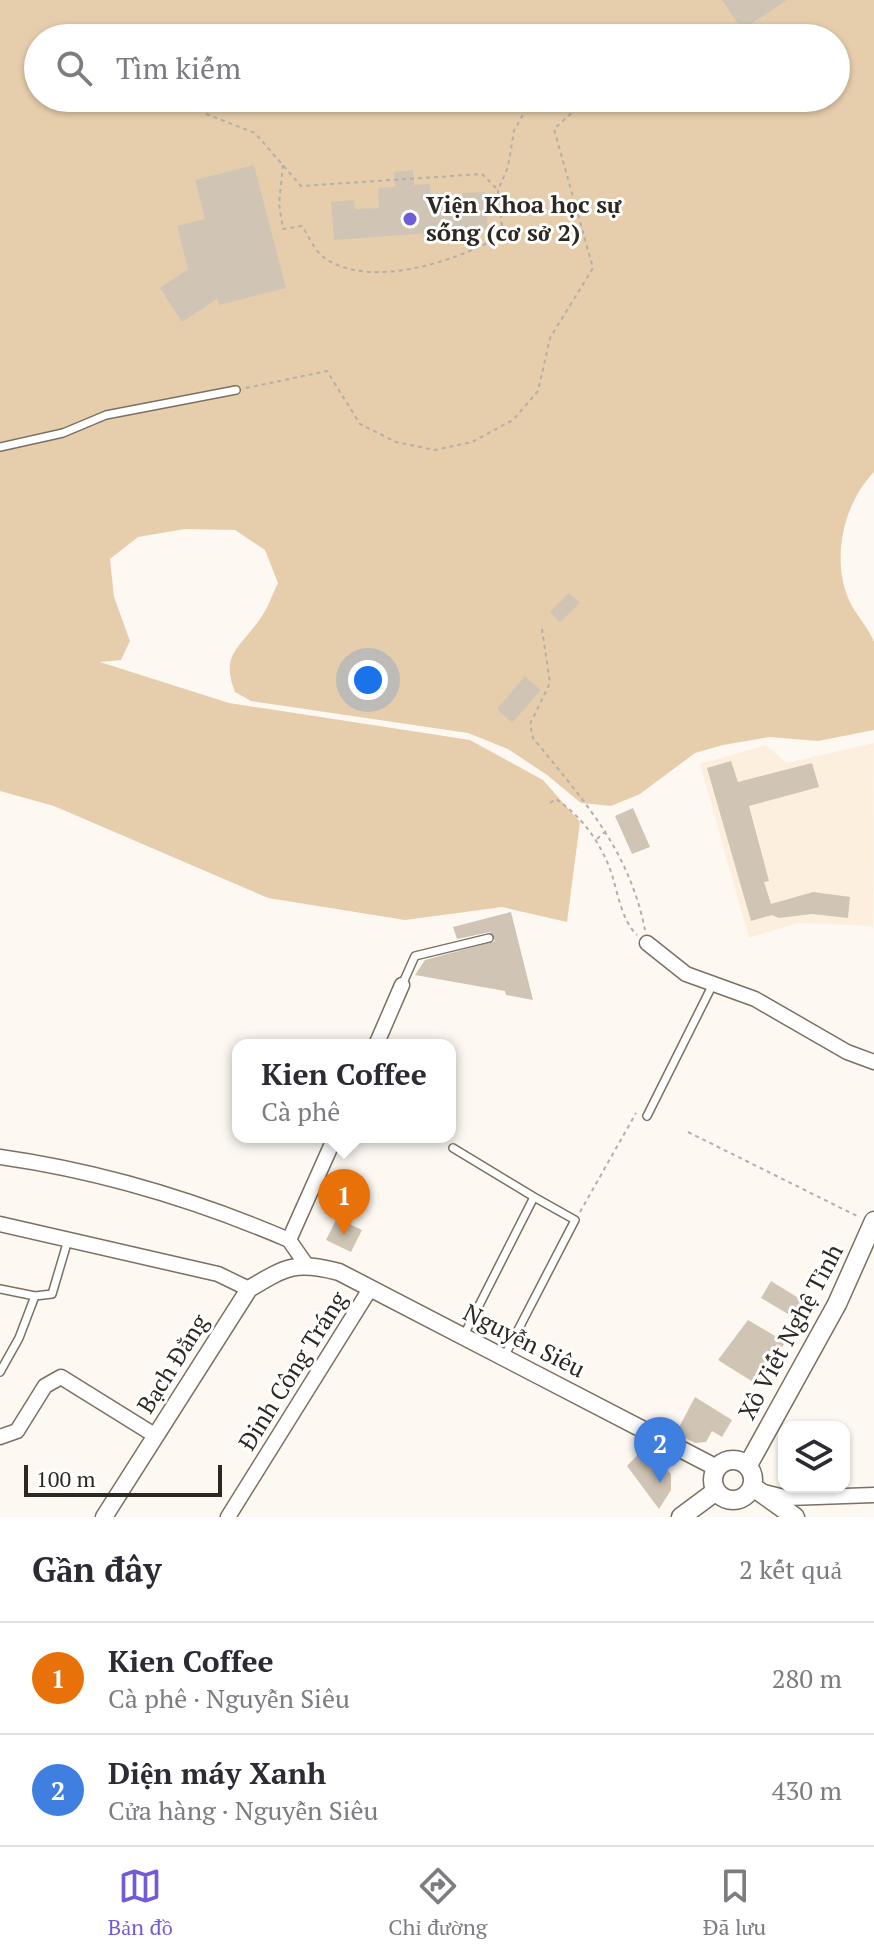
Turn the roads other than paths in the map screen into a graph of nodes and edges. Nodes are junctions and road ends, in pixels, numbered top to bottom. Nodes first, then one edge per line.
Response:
1 (236, 390) road end
2 (0, 447) edge
3 (489, 938) dead end
4 (647, 943) road end
5 (402, 985) joint
6 (712, 986) junction
7 (379, 1039) edge
8 (874, 1062) edge
9 (647, 1116) road end
10 (332, 1143) edge
11 (453, 1148) dead end
12 (0, 1157) edge
13 (534, 1197) junction
14 (874, 1222) edge
15 (0, 1224) edge
16 (68, 1240) junction
17 (289, 1240) junction
18 (305, 1263) junction
19 (0, 1289) edge
20 (249, 1289) junction
21 (370, 1289) junction
22 (35, 1296) junction
23 (463, 1337) junction
24 (503, 1357) junction
25 (0, 1372) edge
26 (156, 1436) junction
27 (0, 1437) edge
28 (748, 1465) junction
29 (717, 1468) junction
30 (756, 1489) junction
31 (716, 1491) junction
32 (874, 1495) edge
33 (104, 1517) edge
34 (228, 1517) edge
35 (681, 1517) edge
36 (795, 1517) edge

1 - 2 lane
3 - 5 lane
4 - 6 street
5 - 7 street
6 - 8 street
6 - 9 lane
10 - 17 street
11 - 13 lane
12 - 17 street
13 - 23 lane
13 - 24 lane
14 - 28 main road, Xô Viết Nghệ Tỉnh
15 - 16 street
16 - 20 street
16 - 22 lane
17 - 18 street
18 - 20 street, Bạch Đằng
18 - 21 street, Nguyễn Siêu
19 - 22 lane
20 - 26 street, Bạch Đằng
21 - 23 street, Nguyễn Siêu
21 - 34 street, Đinh Công Tráng
22 - 25 lane
23 - 24 street, Nguyễn Siêu
24 - 29 street, Nguyễn Siêu
26 - 27 street
26 - 33 street, Bạch Đằng
28 - 29 main road
28 - 30 main road
29 - 31 main road
30 - 31 main road
30 - 32 street
30 - 36 main road
31 - 35 main road

